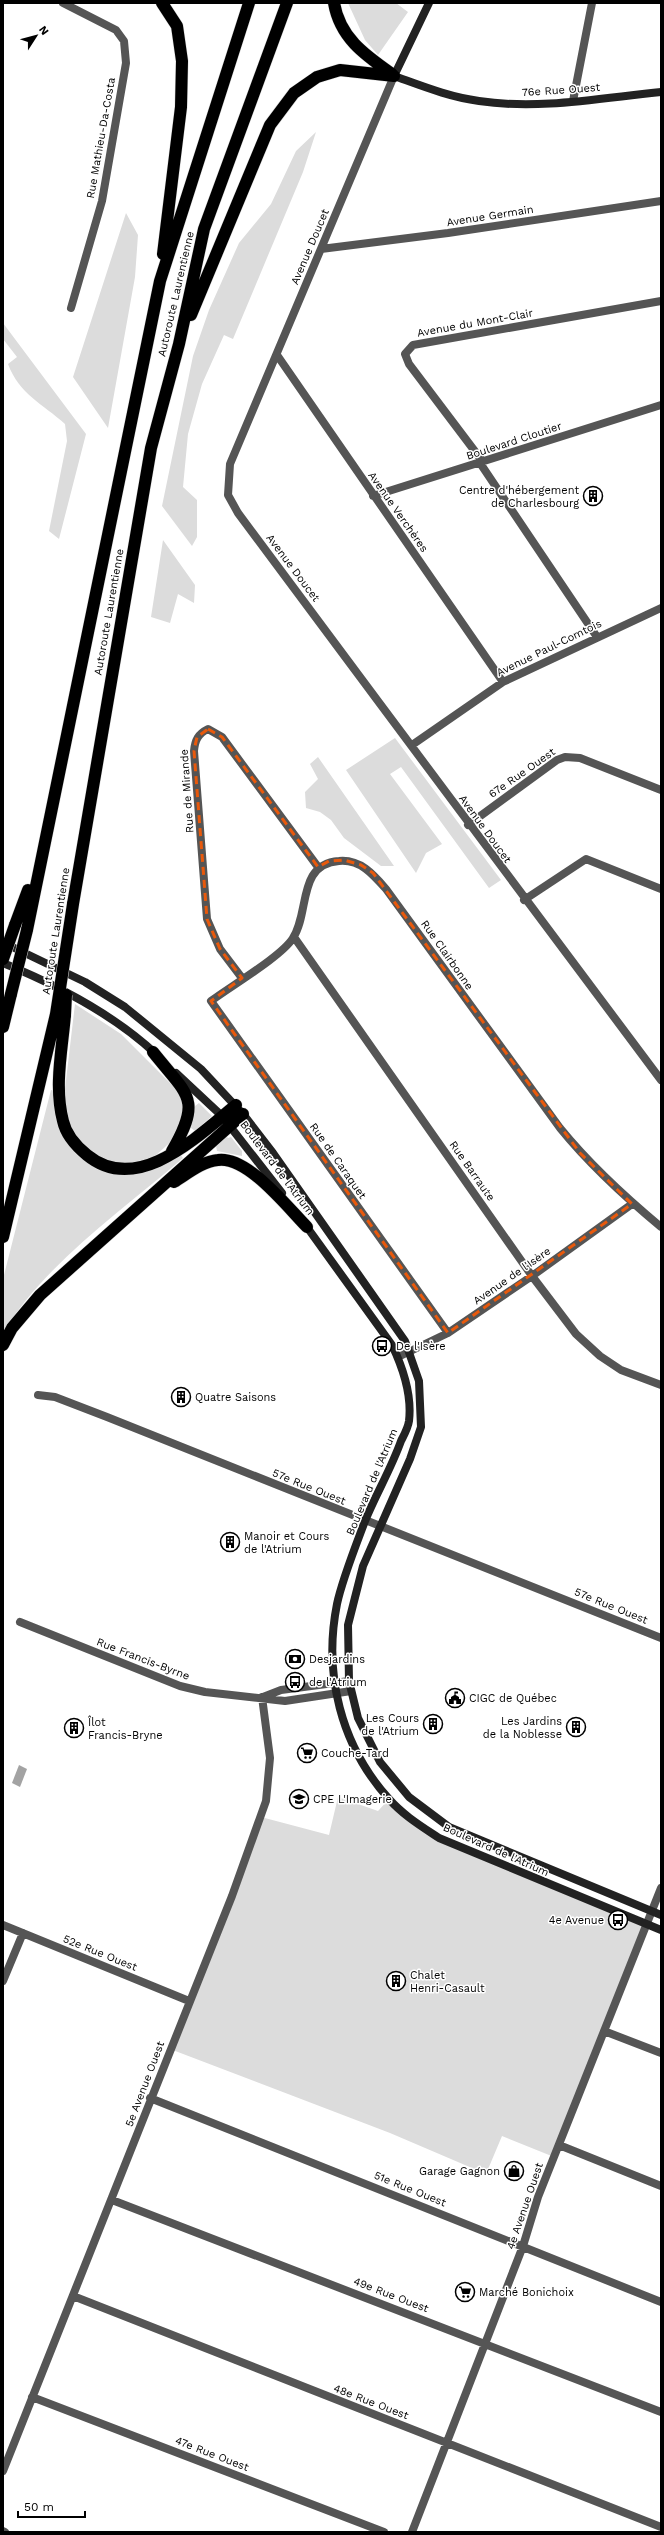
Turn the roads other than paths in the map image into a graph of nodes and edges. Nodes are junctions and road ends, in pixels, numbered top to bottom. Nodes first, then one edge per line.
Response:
1 (63, 3) edge
2 (162, 3) edge
3 (249, 3) edge
4 (287, 3) edge
5 (334, 3) edge
6 (429, 3) edge
7 (592, 3) edge
8 (394, 76) junction
9 (661, 92) edge
10 (573, 101) junction
11 (661, 201) edge
12 (321, 249) junction
13 (160, 282) junction
14 (661, 301) edge
15 (71, 308) dead end
16 (179, 344) junction
17 (277, 355) junction
18 (661, 405) edge
19 (481, 463) junction
20 (373, 496) junction
21 (661, 608) edge
22 (597, 637) junction
23 (503, 682) junction
24 (412, 745) junction
25 (661, 790) edge
26 (468, 825) junction
27 (39, 863) junction
28 (318, 867) junction
29 (661, 889) edge
30 (524, 900) junction
31 (294, 937) junction
32 (3, 942) edge
33 (3, 960) edge
34 (3, 963) edge
35 (242, 978) junction
36 (60, 1015) junction
37 (3, 1027) edge
38 (154, 1052) junction
39 (661, 1080) edge
40 (239, 1109) junction
41 (226, 1121) junction
42 (170, 1155) junction
43 (143, 1202) junction
44 (632, 1204) junction
45 (307, 1227) junction
46 (661, 1227) edge
47 (3, 1237) edge
48 (532, 1276) junction
49 (448, 1333) junction
50 (3, 1345) edge
51 (409, 1351) junction
52 (398, 1356) junction
53 (661, 1385) edge
54 (38, 1395) dead end
55 (365, 1522) junction
56 (379, 1526) junction
57 (20, 1622) dead end
58 (661, 1638) edge
59 (349, 1681) junction
60 (333, 1682) junction
61 (351, 1691) junction
62 (335, 1695) junction
63 (262, 1697) junction
64 (661, 1888) edge
65 (651, 1912) junction
66 (661, 1916) edge
67 (646, 1924) junction
68 (3, 1925) edge
69 (661, 1930) edge
70 (22, 1933) junction
71 (3, 1982) edge
72 (190, 2001) junction
73 (604, 2031) junction
74 (661, 2053) edge
75 (150, 2098) junction
76 (558, 2145) junction
77 (661, 2186) edge
78 (112, 2200) junction
79 (523, 2246) junction
80 (73, 2296) junction
81 (661, 2302) edge
82 (484, 2343) junction
83 (32, 2397) junction
84 (661, 2412) edge
85 (446, 2443) junction
86 (3, 2470) edge
87 (661, 2527) edge
88 (384, 2532) edge
89 (412, 2532) edge

1 - 15 street, Rue Mathieu-Da-Costa
2 - 13 highway
3 - 13 highway, Autoroute Laurentienne
4 - 16 highway, Autoroute Laurentienne
5 - 8 highway
6 - 8 street, Avenue Doucet
7 - 10 street
8 - 10 street, 76e Rue Ouest
8 - 12 street, Avenue Doucet
8 - 16 highway
9 - 10 street, 76e Rue Ouest
11 - 12 street, Avenue Germain
12 - 17 street, Avenue Doucet
13 - 27 highway, Autoroute Laurentienne
14 - 19 street, Avenue du Mont-Clair
16 - 36 highway, Autoroute Laurentienne, bridge
17 - 20 street, Avenue Verchères
17 - 24 street, Avenue Doucet
18 - 19 street, Boulevard Cloutier
19 - 20 street, Boulevard Cloutier
19 - 22 street, Avenue du Mont-Clair
20 - 23 street, Avenue Verchères
21 - 22 street, Avenue Paul-Comtois
22 - 23 street, Avenue Paul-Comtois
23 - 24 street, Avenue Paul-Comtois
24 - 26 street, Avenue Doucet
25 - 26 street, 67e Rue Ouest
26 - 30 street, Avenue Doucet
27 - 33 highway, bridge
27 - 37 highway, Autoroute Laurentienne, bridge
28 - 31 street
28 - 35 street, Rue de Mirande
28 - 44 street, Rue Clairbonne
29 - 30 street
30 - 39 street, Avenue Doucet
31 - 35 street
31 - 48 street, Rue Barraute
32 - 40 street, Boulevard de l'Atrium
34 - 38 street, Boulevard de l'Atrium
35 - 49 street, Rue de Caraquet
36 - 42 highway
36 - 47 highway, Autoroute Laurentienne
38 - 41 street, Boulevard de l'Atrium
38 - 42 highway
40 - 41 highway
40 - 51 street, Boulevard de l'Atrium
41 - 42 highway
41 - 43 highway
41 - 45 street, Boulevard de l'Atrium
43 - 45 highway
43 - 50 highway
44 - 46 street, Rue Clairbonne
44 - 48 street, Avenue de l'Isère
45 - 52 street, Boulevard de l'Atrium
48 - 49 street, Avenue de l'Isère
48 - 53 street, Rue Barraute
49 - 51 street, Avenue de l'Isère
51 - 52 street, Avenue de l'Isère
51 - 56 street, Boulevard de l'Atrium
52 - 55 street, Boulevard de l'Atrium
54 - 55 street, 57e Rue Ouest
55 - 56 street, 57e Rue Ouest
55 - 60 street, Boulevard de l'Atrium
56 - 58 street, 57e Rue Ouest
56 - 59 street, Boulevard de l'Atrium
57 - 63 street, Rue Francis-Byrne
59 - 60 street, Rue Francis-Byrne
59 - 61 street, Boulevard de l'Atrium
60 - 62 street, Boulevard de l'Atrium
60 - 63 street, Rue Francis-Byrne
61 - 62 street, Rue Francis-Byrne
61 - 65 street, Boulevard de l'Atrium
62 - 63 street, Rue Francis-Byrne
62 - 67 street, Boulevard de l'Atrium
63 - 72 street, 5e Avenue Ouest
64 - 65 street, 4e Avenue Ouest
65 - 66 street, Boulevard de l'Atrium
65 - 67 street, 4e Avenue Ouest
67 - 69 street, Boulevard de l'Atrium
67 - 73 street, 4e Avenue Ouest
68 - 70 street, 52e Rue Ouest
70 - 71 street
70 - 72 street, 52e Rue Ouest
72 - 75 street, 5e Avenue Ouest
73 - 74 street
73 - 76 street, 4e Avenue Ouest
75 - 78 street, 5e Avenue Ouest
75 - 79 street, 51e Rue Ouest
76 - 77 street
76 - 79 street, 4e Avenue Ouest
78 - 80 street, 5e Avenue Ouest
78 - 82 street, 49e Rue Ouest
79 - 81 street, 51e Rue Ouest
79 - 82 street, 4e Avenue Ouest
80 - 83 street, 5e Avenue Ouest
80 - 85 street, 48e Rue Ouest
82 - 84 street, 49e Rue Ouest
82 - 85 street, 4e Avenue Ouest
83 - 86 street, 5e Avenue Ouest
83 - 88 street, 47e Rue Ouest
85 - 87 street, 48e Rue Ouest
85 - 89 street, 4e Avenue Ouest

